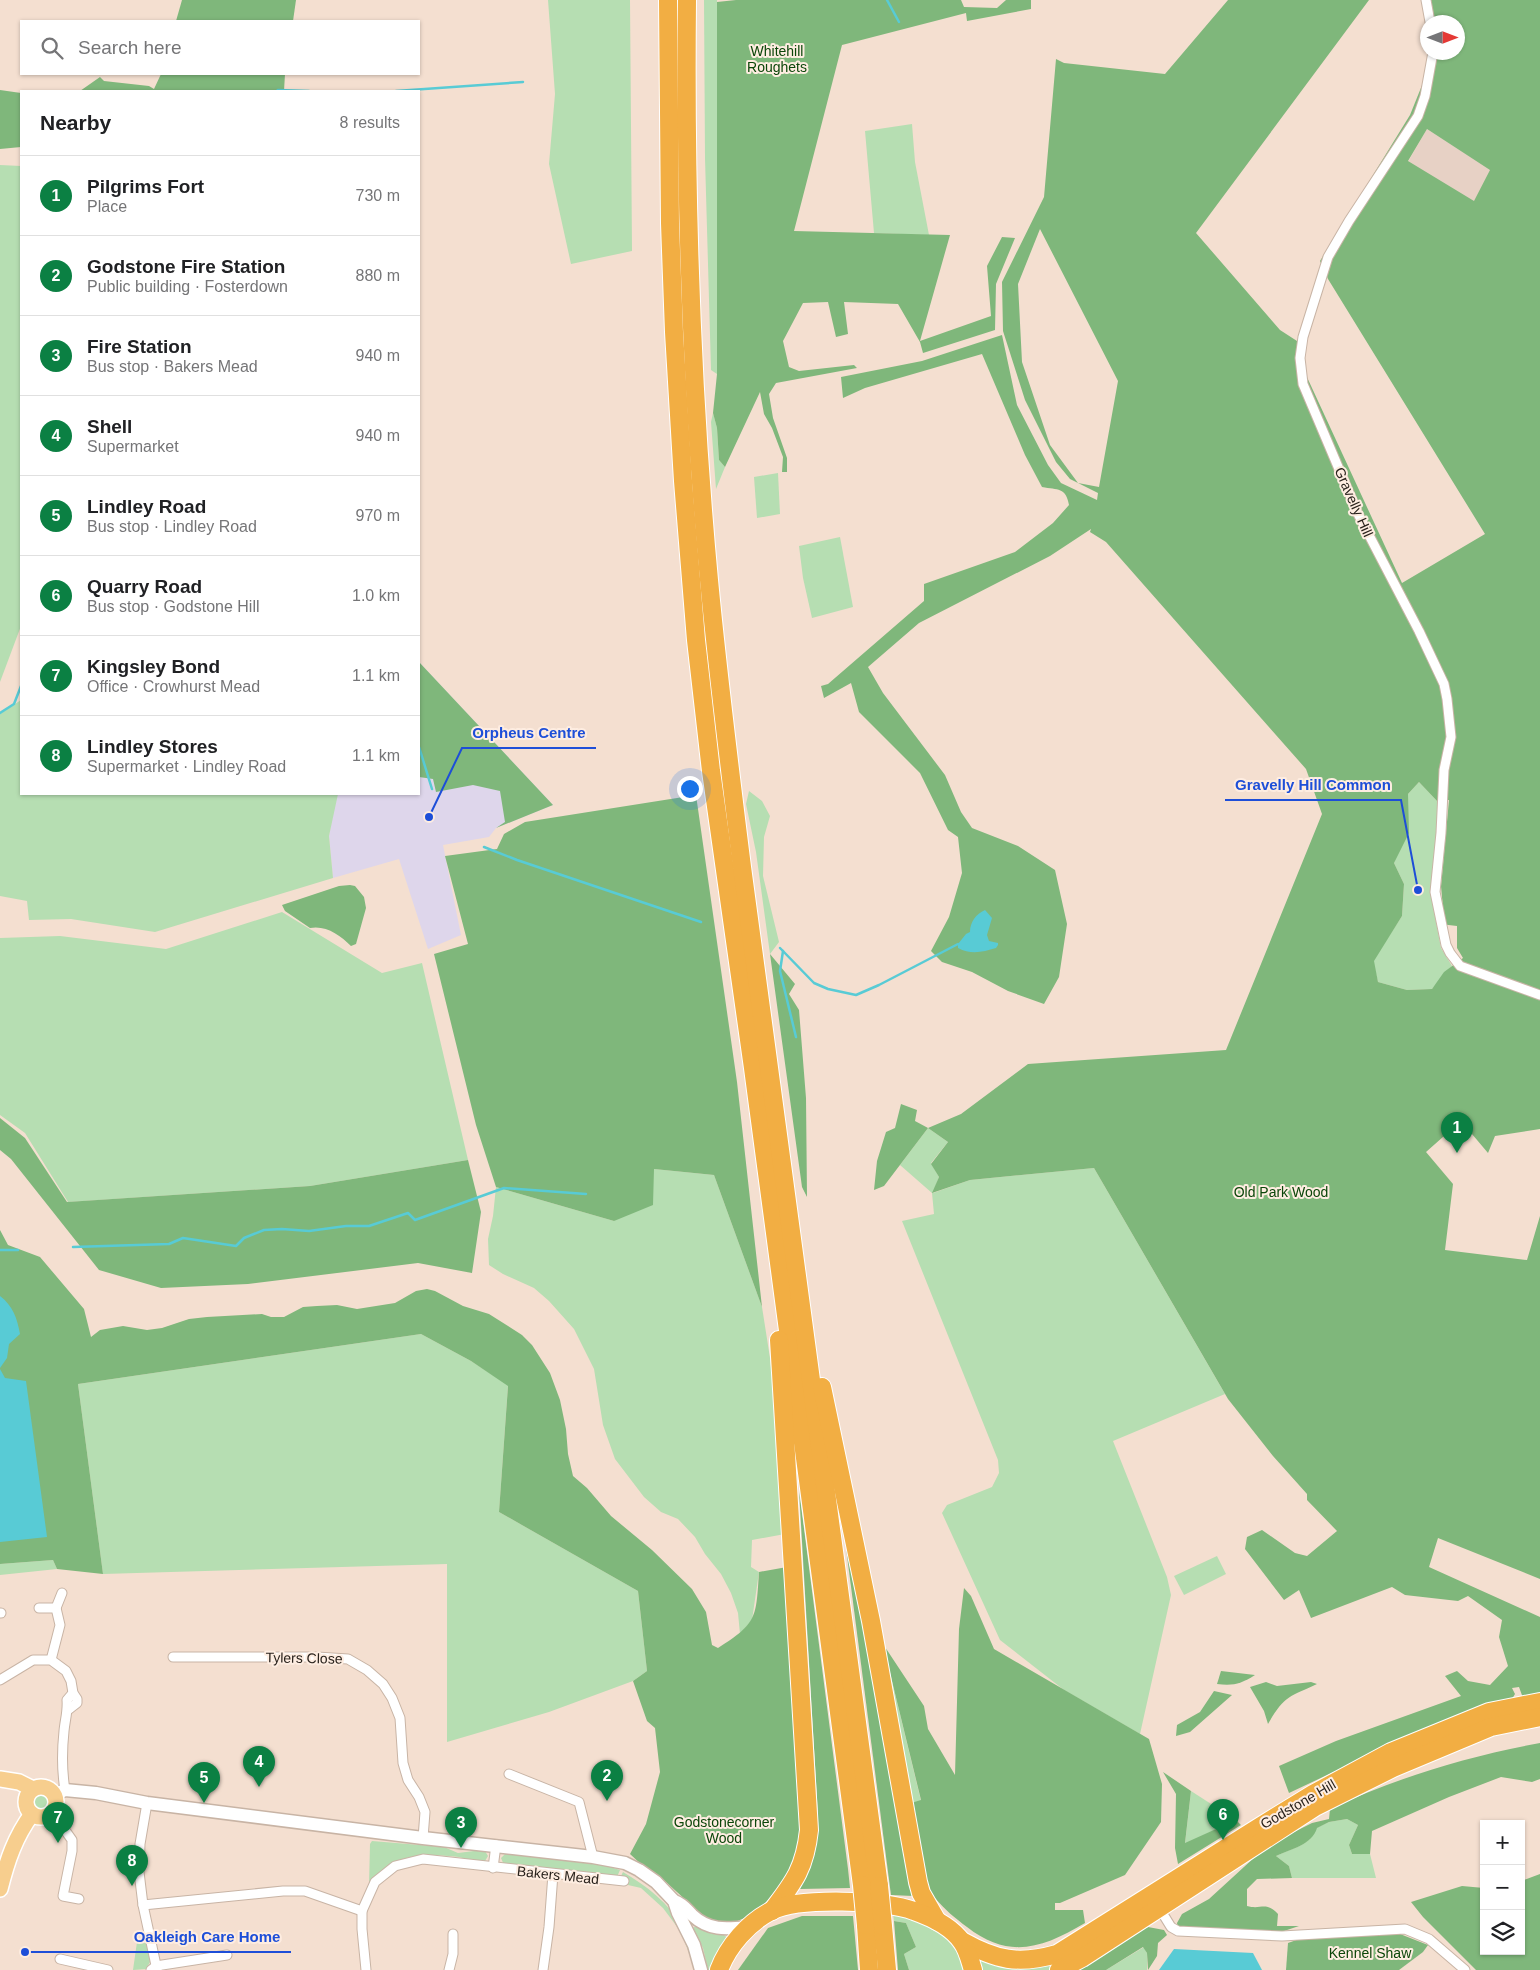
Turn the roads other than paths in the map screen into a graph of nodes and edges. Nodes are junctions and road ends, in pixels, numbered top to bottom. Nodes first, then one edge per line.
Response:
1 (668, 0) edge
2 (687, 0) edge
3 (1426, 0) edge
4 (1429, 15) edge
5 (1432, 60) edge
6 (1540, 995) edge
7 (775, 1232) junction
8 (796, 1262) junction
9 (62, 1593) dead end
10 (39, 1608) dead end
11 (56, 1608) junction
12 (173, 1657) dead end
13 (51, 1660) junction
14 (0, 1680) edge
15 (1540, 1702) edge
16 (1540, 1717) edge
17 (510, 1774) dead end
18 (5, 1780) edge
19 (60, 1793) junction
20 (30, 1794) junction
21 (147, 1803) junction
22 (52, 1812) junction
23 (32, 1814) junction
24 (423, 1838) junction
25 (496, 1845) junction
26 (593, 1856) junction
27 (3, 1863) edge
28 (493, 1868) junction
29 (553, 1874) junction
30 (624, 1881) dead end
31 (870, 1885) junction
32 (0, 1889) edge
33 (79, 1899) dead end
34 (674, 1901) junction
35 (1153, 1902) junction
36 (143, 1905) junction
37 (772, 1910) junction
38 (362, 1911) junction
39 (937, 1921) junction
40 (748, 1927) junction
41 (453, 1934) dead end
42 (962, 1941) junction
43 (228, 1956) dead end
44 (60, 1959) dead end
45 (155, 1969) edge
46 (108, 1970) edge
47 (366, 1970) edge
48 (449, 1970) edge
49 (543, 1970) edge
50 (701, 1970) edge
51 (719, 1970) edge
52 (869, 1970) edge
53 (887, 1970) edge
54 (973, 1970) edge
55 (1059, 1970) edge
56 (1465, 1970) edge

1 - 7 highway
2 - 8 highway
3 - 4 street
5 - 6 street, Gravelly Hill
7 - 31 highway
7 - 37 highway
8 - 31 highway
8 - 39 highway
9 - 11 street
10 - 11 street
11 - 13 street
12 - 24 street, Tylers Close
13 - 14 street
13 - 19 street
15 - 35 highway, Godstone Hill
16 - 35 highway, Godstone Hill
17 - 26 street
18 - 20 main road
19 - 20 main road
19 - 21 main road
19 - 22 main road
20 - 23 main road
21 - 24 main road
21 - 36 street
22 - 23 main road
22 - 33 street
23 - 27 main road
24 - 25 main road
25 - 26 main road
25 - 28 street
26 - 34 main road
27 - 32 main road
28 - 29 street, Bakers Mead
28 - 38 street, Bakers Mead
29 - 30 street, Bakers Mead
29 - 49 street
31 - 52 highway, bridge
31 - 53 highway, bridge
34 - 40 main road
34 - 50 main road
35 - 42 highway, Godstone Hill
35 - 55 highway, Godstone Hill
35 - 56 street
36 - 38 street
36 - 45 street
37 - 39 highway
37 - 40 highway
38 - 47 street
39 - 42 highway, Godstone Hill
40 - 51 highway
41 - 48 street
42 - 54 highway
43 - 45 street
44 - 46 street

